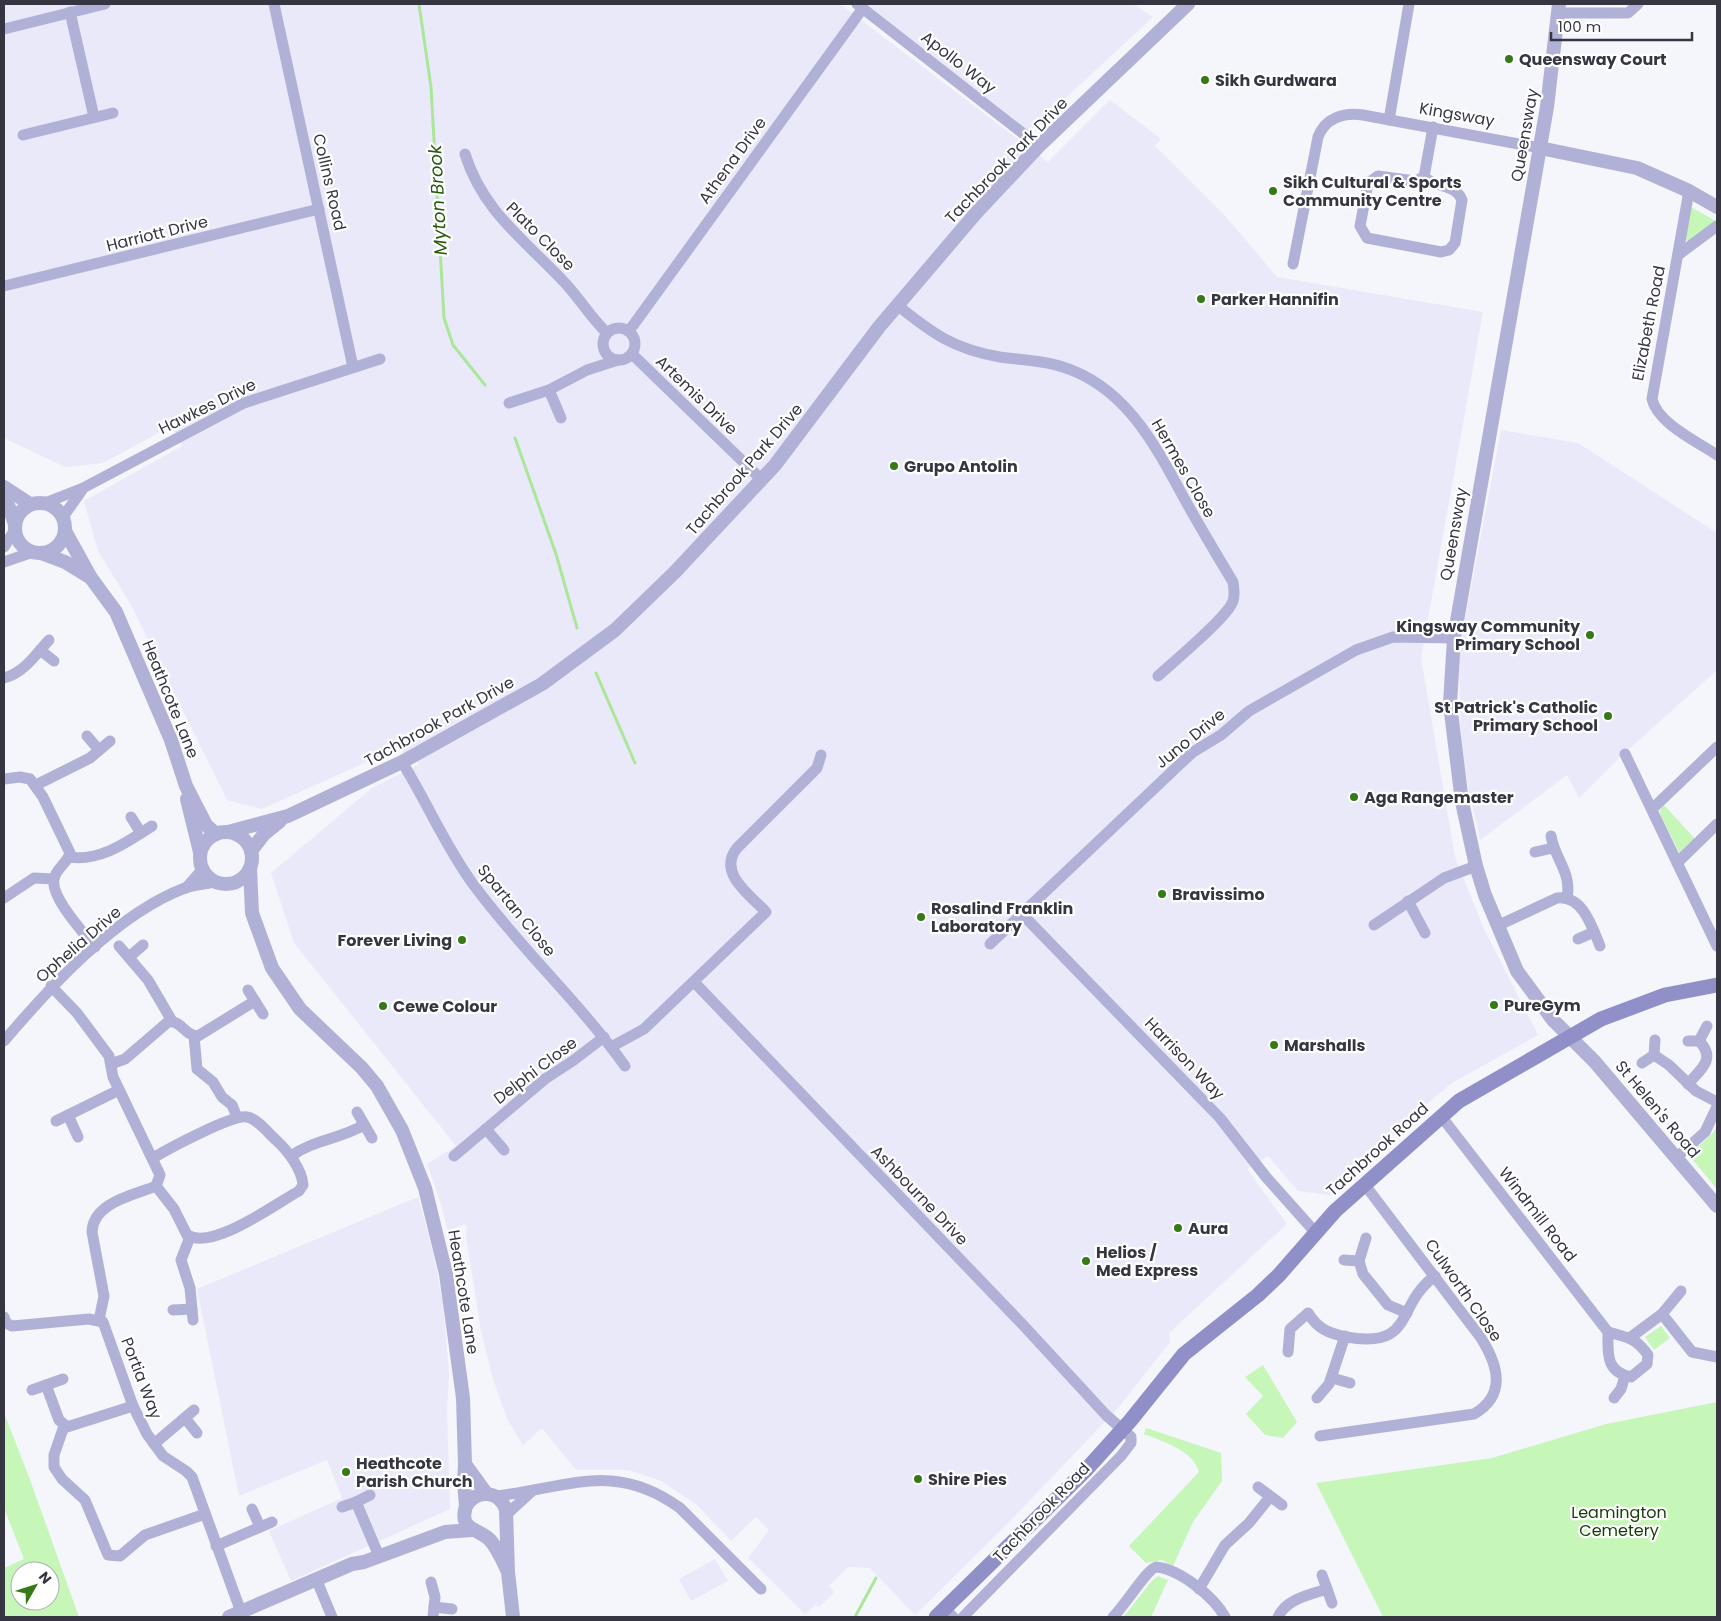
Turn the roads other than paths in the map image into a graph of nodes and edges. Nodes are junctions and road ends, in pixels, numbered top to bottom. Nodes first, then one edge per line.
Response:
1 (105, 4) edge
2 (274, 4) edge
3 (1188, 4) edge
4 (1409, 4) edge
5 (1638, 4) edge
6 (860, 6) edge
7 (1559, 8) edge
8 (70, 12) junction
9 (4, 29) edge
10 (113, 113) dead end
11 (94, 117) junction
12 (1388, 120) junction
13 (1433, 127) junction
14 (22, 135) dead end
15 (1039, 146) junction
16 (1540, 148) junction
17 (465, 154) dead end
18 (1424, 177) junction
19 (1689, 191) junction
20 (1717, 207) edge
21 (319, 210) junction
22 (1717, 226) edge
23 (1678, 255) junction
24 (1293, 264) dead end
25 (4, 286) edge
26 (897, 305) junction
27 (629, 332) junction
28 (607, 333) junction
29 (603, 349) junction
30 (632, 354) junction
31 (380, 359) dead end
32 (618, 360) junction
33 (353, 367) junction
34 (587, 370) junction
35 (550, 390) junction
36 (509, 404) dead end
37 (561, 418) dead end
38 (1717, 456) edge
39 (762, 480) junction
40 (4, 487) edge
41 (83, 488) junction
42 (4, 494) edge
43 (45, 503) junction
44 (30, 504) junction
45 (64, 524) junction
46 (15, 527) junction
47 (4, 547) edge
48 (37, 553) junction
49 (4, 562) edge
50 (91, 578) junction
51 (1454, 638) junction
52 (49, 640) dead end
53 (40, 650) junction
54 (54, 660) dead end
55 (1158, 676) dead end
56 (4, 678) edge
57 (87, 736) dead end
58 (110, 741) dead end
59 (1717, 747) edge
60 (99, 750) junction
61 (1625, 754) dead end
62 (821, 755) dead end
63 (402, 762) junction
64 (4, 779) edge
65 (36, 785) junction
66 (186, 786) junction
67 (1652, 809) junction
68 (288, 816) junction
69 (131, 818) dead end
70 (1717, 824) edge
71 (152, 826) dead end
72 (141, 833) junction
73 (222, 833) junction
74 (1551, 836) dead end
75 (1553, 848) junction
76 (250, 851) junction
77 (200, 852) junction
78 (1535, 852) dead end
79 (69, 857) junction
80 (1677, 863) junction
81 (1476, 866) junction
82 (250, 868) junction
83 (202, 870) junction
84 (54, 879) junction
85 (215, 882) junction
86 (230, 884) junction
87 (186, 888) junction
88 (4, 898) edge
89 (1567, 898) junction
90 (1408, 901) junction
91 (252, 913) junction
92 (1022, 914) junction
93 (1374, 925) dead end
94 (1497, 926) junction
95 (1594, 932) junction
96 (1425, 933) dead end
97 (1578, 939) dead end
98 (990, 944) dead end
99 (144, 945) dead end
100 (119, 946) dead end
101 (1600, 946) dead end
102 (1717, 946) edge
103 (95, 947) junction
104 (129, 957) junction
105 (694, 982) junction
106 (1717, 985) edge
107 (51, 986) junction
108 (248, 990) dead end
109 (255, 1001) junction
110 (263, 1014) dead end
111 (172, 1021) junction
112 (1707, 1026) dead end
113 (194, 1036) junction
114 (1570, 1038) junction
115 (1655, 1040) dead end
116 (4, 1041) edge
117 (607, 1042) junction
118 (1654, 1055) junction
119 (1642, 1063) dead end
120 (111, 1064) junction
121 (625, 1066) dead end
122 (1688, 1084) junction
123 (119, 1090) junction
124 (1717, 1102) edge
125 (1717, 1107) edge
126 (357, 1112) dead end
127 (68, 1115) junction
128 (1441, 1116) junction
129 (237, 1117) junction
130 (56, 1122) dead end
131 (364, 1125) junction
132 (486, 1129) junction
133 (78, 1137) dead end
134 (372, 1138) dead end
135 (504, 1150) dead end
136 (291, 1156) junction
137 (454, 1156) dead end
138 (153, 1158) junction
139 (1676, 1158) junction
140 (1364, 1185) junction
141 (156, 1186) junction
142 (1717, 1206) edge
143 (1315, 1232) junction
144 (190, 1237) junction
145 (1366, 1238) dead end
146 (1344, 1260) dead end
147 (1359, 1260) junction
148 (1435, 1276) junction
149 (1681, 1291) dead end
150 (173, 1310) dead end
151 (1407, 1313) junction
152 (1662, 1314) junction
153 (4, 1317) edge
154 (99, 1320) junction
155 (1608, 1332) junction
156 (1345, 1336) junction
157 (1631, 1337) junction
158 (1288, 1352) dead end
159 (1717, 1357) edge
160 (1625, 1376) junction
161 (1332, 1378) junction
162 (63, 1379) dead end
163 (1350, 1383) dead end
164 (46, 1385) junction
165 (32, 1390) dead end
166 (1317, 1398) dead end
167 (1614, 1398) dead end
168 (133, 1406) junction
169 (194, 1410) dead end
170 (185, 1418) junction
171 (64, 1426) junction
172 (1123, 1430) junction
173 (197, 1433) dead end
174 (1320, 1436) dead end
175 (154, 1444) junction
176 (466, 1464) junction
177 (1258, 1487) dead end
178 (531, 1492) junction
179 (491, 1495) junction
180 (370, 1496) dead end
181 (1270, 1497) junction
182 (356, 1502) junction
183 (1282, 1505) dead end
184 (342, 1507) dead end
185 (252, 1509) dead end
186 (466, 1510) junction
187 (205, 1514) junction
188 (506, 1517) junction
189 (272, 1522) dead end
190 (260, 1527) junction
191 (445, 1532) junction
192 (478, 1532) junction
193 (216, 1546) junction
194 (379, 1556) junction
195 (508, 1572) junction
196 (1322, 1576) dead end
197 (317, 1581) junction
198 (431, 1582) dead end
199 (761, 1589) dead end
200 (1199, 1589) junction
201 (1327, 1589) junction
202 (1332, 1603) dead end
203 (452, 1609) dead end
204 (433, 1612) edge
205 (945, 1614) edge
206 (235, 1615) edge
207 (332, 1617) edge
208 (513, 1617) edge
209 (963, 1617) edge
210 (1113, 1617) edge
211 (1225, 1617) edge
212 (1278, 1617) edge

1 - 8 street
2 - 21 street, Collins Road
3 - 15 street, Tachbrook Park Drive
4 - 12 street
5 - 7 street, Queensway
6 - 15 street, Apollo Way
6 - 27 street, Athena Drive
7 - 16 street, Queensway
8 - 9 street
8 - 11 street
10 - 11 street
11 - 14 street
12 - 13 street, Kingsway
12 - 24 street, Kingsway
13 - 16 street, Kingsway
13 - 18 street
15 - 26 street, Tachbrook Park Drive
16 - 19 street, Kingsway
16 - 51 street, Queensway
17 - 28 street, Plato Close
18 - 18 street
19 - 20 street, Kingsway
19 - 23 street, Elizabeth Road
21 - 25 street, Harriott Drive
21 - 33 street, Collins Road
22 - 23 street, Elizabeth Road
23 - 38 street, Elizabeth Road
26 - 39 street, Tachbrook Park Drive
26 - 55 street, Hermes Close
27 - 28 street
27 - 30 street
28 - 29 street
29 - 32 street
29 - 34 street
30 - 32 street
30 - 39 street, Artemis Drive
31 - 33 street, Hawkes Drive
32 - 34 street
33 - 41 street, Hawkes Drive
34 - 35 street
35 - 36 street
35 - 37 street
39 - 63 street, Tachbrook Park Drive
40 - 44 street
41 - 43 street, Hawkes Drive
41 - 45 street, Hawkes Drive
42 - 46 street
43 - 44 street
43 - 45 street
44 - 46 street
45 - 48 street
45 - 50 street, Heathcote Lane
46 - 47 street
46 - 48 street
48 - 49 street
48 - 50 street, Heathcote Lane
50 - 66 street, Heathcote Lane
51 - 81 street, Queensway
51 - 92 street, Juno Drive
52 - 53 street
53 - 54 street
53 - 56 street
57 - 60 street
58 - 60 street
59 - 67 street
60 - 65 street
61 - 67 street
62 - 105 street, Delphi Close
63 - 68 street, Tachbrook Park Drive
63 - 117 street, Spartan Close
64 - 65 street
65 - 79 street
66 - 73 street, Heathcote Lane
66 - 77 street
67 - 80 street
68 - 73 street, Tachbrook Park Drive
68 - 76 street, Tachbrook Park Drive
69 - 72 street
70 - 80 street
71 - 72 street
72 - 79 street
73 - 76 street
73 - 77 street
74 - 75 street
75 - 78 street
75 - 89 street
76 - 82 street
77 - 83 street
79 - 84 street
80 - 102 street
81 - 90 street
81 - 94 street, Queensway
82 - 86 street
82 - 91 street, Heathcote Lane
83 - 85 street
83 - 87 street, Ophelia Drive
84 - 88 street
84 - 103 street
85 - 86 street
85 - 87 street, Ophelia Drive
86 - 91 street, Heathcote Lane
87 - 103 street, Ophelia Drive
89 - 94 street
89 - 95 street
90 - 93 street
90 - 96 street
91 - 176 street, Heathcote Lane
92 - 98 street, Juno Drive
92 - 143 street, Harrison Way
94 - 114 street, Queensway
95 - 97 street
95 - 101 street
99 - 104 street
100 - 104 street
103 - 107 street, Ophelia Drive
104 - 111 street
105 - 117 street, Delphi Close
105 - 172 street, Ashbourne Drive
106 - 114 main road, Tachbrook Road
107 - 116 street, Ophelia Drive
107 - 120 street
108 - 109 street
109 - 110 street
109 - 113 street
111 - 113 street
111 - 120 street
112 - 122 street
113 - 129 street
114 - 128 main road, Tachbrook Road
114 - 139 street, St Helen's Road
115 - 118 street
117 - 121 street, Spartan Close
117 - 132 street, Delphi Close
118 - 119 street
118 - 122 street
120 - 123 street
122 - 124 street
123 - 127 street
123 - 138 street
125 - 139 street
126 - 131 street
127 - 130 street
127 - 133 street
128 - 140 main road, Tachbrook Road
128 - 155 street, Windmill Road
129 - 136 street
129 - 138 street
131 - 134 street
131 - 136 street
132 - 135 street
132 - 137 street, Delphi Close
136 - 144 street
138 - 141 street
139 - 142 street, St Helen's Road
140 - 143 main road, Tachbrook Road
140 - 148 street, Culworth Close
141 - 144 street
141 - 154 street
143 - 172 main road, Tachbrook Road
144 - 150 street
145 - 147 street
146 - 147 street
147 - 151 street
148 - 151 street
148 - 174 street, Culworth Close
149 - 152 street
151 - 156 street
152 - 157 street
152 - 159 street
153 - 154 street
154 - 168 street, Portia Way
155 - 157 street
155 - 160 street
156 - 158 street
156 - 161 street
157 - 160 street
160 - 167 street
161 - 163 street
161 - 166 street
162 - 164 street
164 - 165 street
164 - 171 street
168 - 171 street
168 - 175 street, Portia Way
169 - 170 street
170 - 173 street
170 - 175 street
171 - 187 street
172 - 205 main road, Tachbrook Road
172 - 209 street, Tachbrook Road
175 - 187 street, Portia Way
176 - 179 street, Heathcote Lane
176 - 186 street, Heathcote Lane
177 - 181 street
178 - 179 street
178 - 188 street
178 - 199 street
179 - 186 street
179 - 188 street, Heathcote Lane
180 - 182 street
181 - 183 street
181 - 200 street
182 - 184 street
182 - 194 street
185 - 190 street
186 - 191 street
186 - 192 street, Heathcote Lane
187 - 193 street, Portia Way
188 - 192 street
188 - 195 street, Heathcote Lane
189 - 190 street
190 - 193 street
191 - 192 street
191 - 194 street
192 - 195 street, Heathcote Lane
193 - 206 street, Portia Way
194 - 197 street
195 - 208 street, Heathcote Lane
196 - 201 street
197 - 206 street
197 - 207 street
198 - 204 street
200 - 210 street
200 - 211 street
201 - 202 street
201 - 212 street
203 - 204 street

